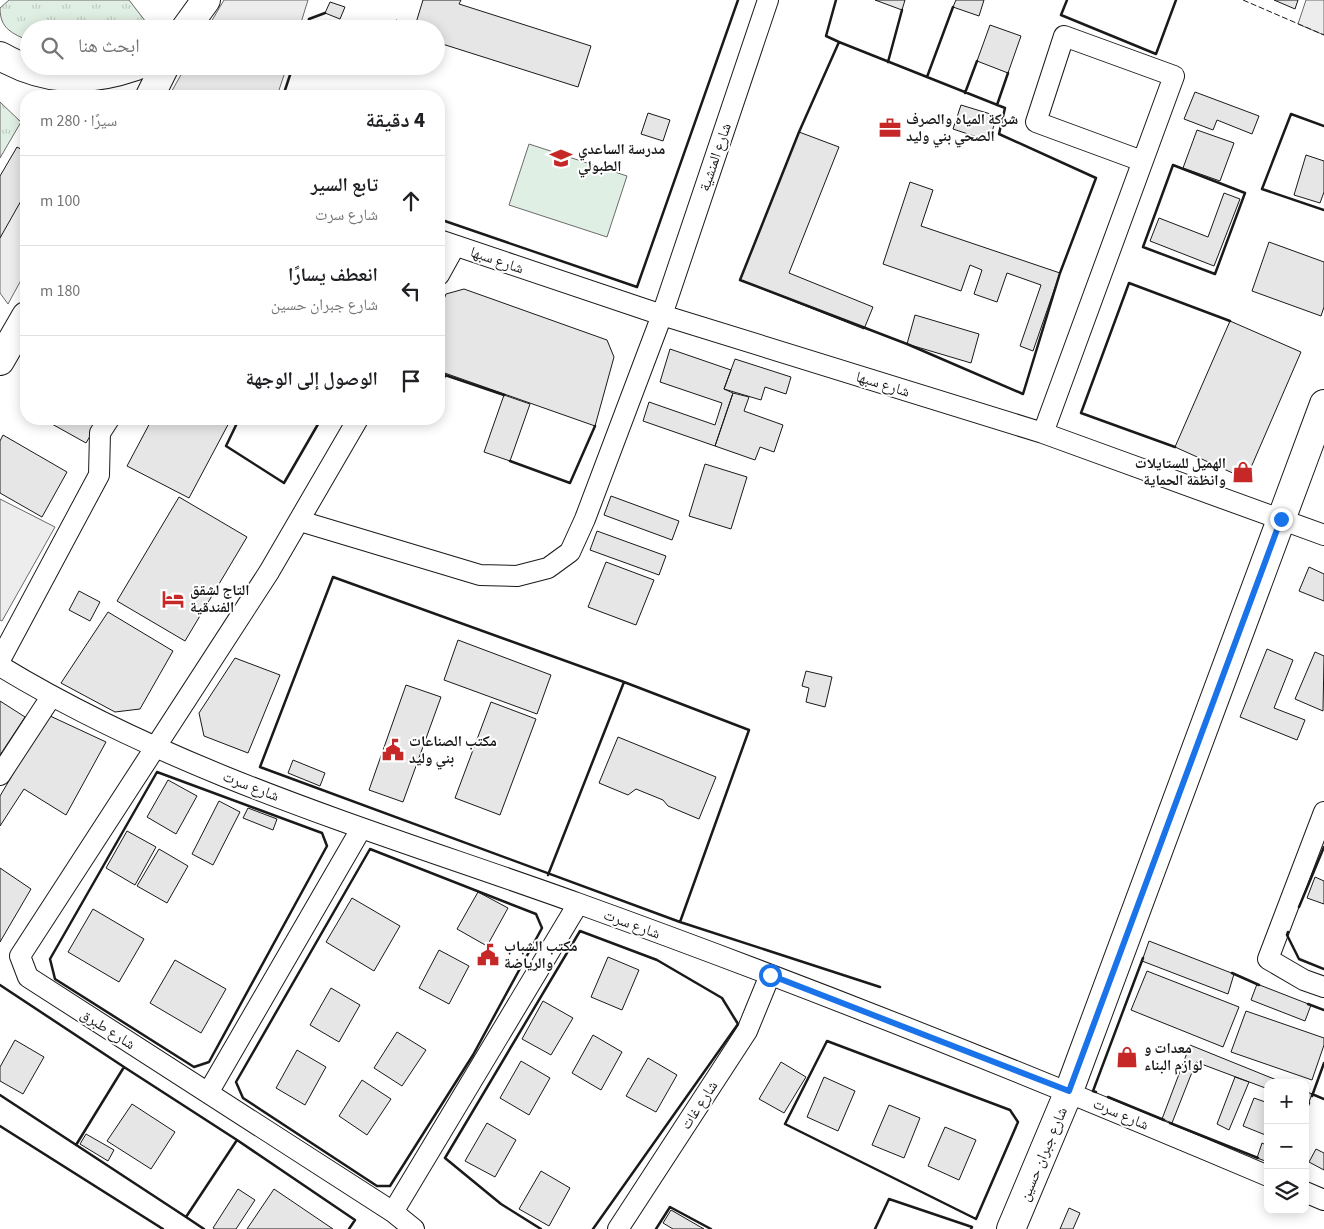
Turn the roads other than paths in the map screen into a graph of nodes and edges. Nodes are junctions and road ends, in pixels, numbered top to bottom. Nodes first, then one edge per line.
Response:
1 (206, 0) edge
2 (768, 0) edge
3 (192, 20) edge
4 (0, 56) edge
5 (20, 68) edge
6 (45, 75) edge
7 (110, 75) edge
8 (160, 75) edge
9 (153, 90) edge
10 (1142, 161) junction
11 (447, 243) edge
12 (662, 315) junction
13 (20, 326) edge
14 (2, 354) edge
15 (1324, 404) edge
16 (105, 425) edge
17 (355, 425) edge
18 (1043, 433) junction
19 (1281, 519) junction
20 (300, 521) junction
21 (1324, 535) edge
22 (0, 660) edge
23 (0, 666) edge
24 (51, 697) junction
25 (153, 748) junction
26 (0, 775) edge
27 (1324, 812) edge
28 (361, 829) junction
29 (578, 904) junction
30 (770, 975) junction
31 (1324, 987) edge
32 (1069, 1091) junction
33 (208, 1093) junction
34 (1264, 1174) edge
35 (1309, 1194) edge
36 (1324, 1200) edge
37 (393, 1212) junction
38 (414, 1229) edge
39 (618, 1229) edge
40 (1011, 1229) edge

1 - 3 main road
2 - 12 street, شارع المنشية
4 - 5 main road
6 - 7 main road
8 - 9 main road
10 - 10 street
10 - 18 street
11 - 12 street, شارع سبها
12 - 18 street, شارع سبها
12 - 20 street, شارع المنشية
13 - 14 main road
15 - 19 main road, شارع جبران حسين
16 - 22 street
17 - 20 street
18 - 19 street, شارع سبها
19 - 21 street, شارع سبها
19 - 32 main road, شارع جبران حسين
20 - 25 street
23 - 24 street, شارع سرت
24 - 25 street, شارع سرت
24 - 26 street
25 - 28 street, شارع سرت
25 - 33 street, شارع طبرق
27 - 31 street
28 - 29 street, شارع سرت
28 - 33 street
29 - 30 street, شارع سرت
29 - 37 street
30 - 32 street, شارع سرت
30 - 39 street, شارع غات
32 - 34 street, شارع سرت
32 - 40 main road, شارع جبران حسين
33 - 37 street, شارع طبرق
35 - 36 street
37 - 38 street, شارع طبرق

